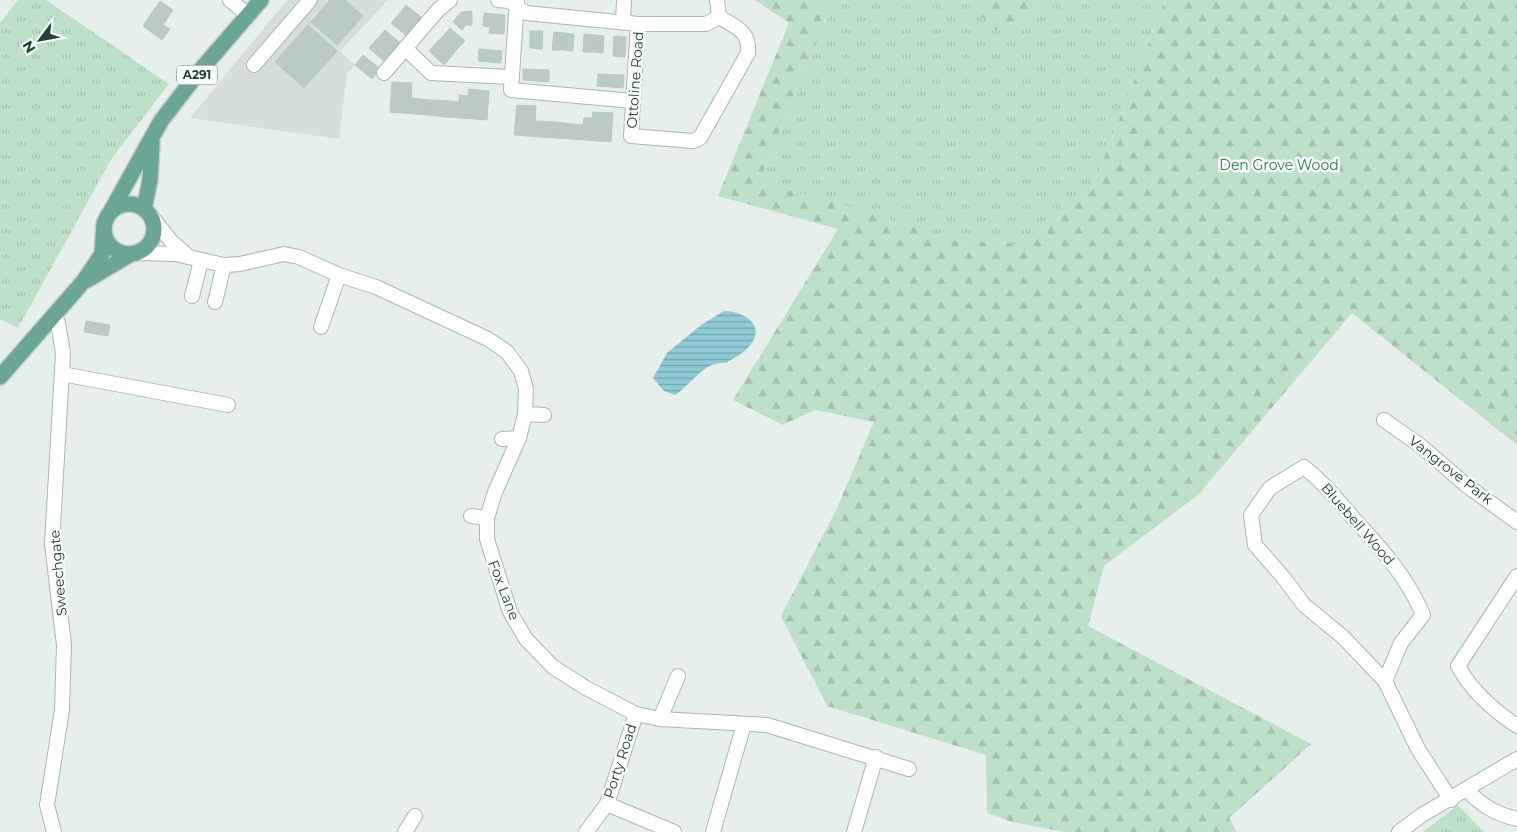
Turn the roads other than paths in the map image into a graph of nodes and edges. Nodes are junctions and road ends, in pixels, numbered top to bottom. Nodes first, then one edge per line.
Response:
1 (261, 0) edge
2 (310, 0) edge
3 (450, 0) edge
4 (498, 0) edge
5 (624, 0) edge
6 (717, 0) edge
7 (234, 1) edge
8 (517, 3) edge
9 (248, 15) junction
10 (719, 17) junction
11 (623, 21) junction
12 (638, 24) junction
13 (405, 48) junction
14 (254, 65) dead end
15 (384, 73) dead end
16 (511, 83) junction
17 (633, 101) junction
18 (152, 139) junction
19 (146, 211) junction
20 (108, 218) junction
21 (134, 254) junction
22 (195, 259) junction
23 (224, 264) junction
24 (339, 275) junction
25 (83, 282) junction
26 (192, 296) dead end
27 (215, 302) dead end
28 (54, 315) junction
29 (321, 327) dead end
30 (62, 374) junction
31 (0, 377) edge
32 (228, 406) dead end
33 (525, 414) junction
34 (544, 415) dead end
35 (1384, 420) dead end
36 (518, 438) junction
37 (502, 439) dead end
38 (471, 516) dead end
39 (487, 518) junction
40 (1517, 522) edge
41 (1517, 576) edge
42 (678, 676) dead end
43 (1384, 681) junction
44 (636, 714) junction
45 (660, 719) junction
46 (744, 724) junction
47 (1517, 726) edge
48 (876, 757) junction
49 (1517, 759) edge
50 (909, 769) dead end
51 (1467, 790) junction
52 (1451, 800) junction
53 (607, 804) junction
54 (415, 816) dead end
55 (1517, 819) edge
56 (54, 832) edge
57 (405, 832) edge
58 (586, 832) edge
59 (674, 832) edge
60 (713, 832) edge
61 (854, 832) edge
62 (1399, 832) edge

1 - 9 main road, A291
2 - 14 street
3 - 13 street
4 - 8 street
5 - 11 street, Ottoline Road
6 - 10 street
7 - 9 street
8 - 11 street
8 - 16 street
9 - 18 main road, A291
10 - 12 street
10 - 17 street, Ottoline Road
11 - 12 street
12 - 17 street, Ottoline Road
13 - 15 street
13 - 16 street
16 - 17 street
18 - 19 main road, A291
18 - 20 main road, A291
19 - 20 main road
19 - 21 main road
19 - 22 street
20 - 21 main road
20 - 25 main road, A291
21 - 22 street, Fox Lane
21 - 25 main road, A291
22 - 23 street, Fox Lane
22 - 26 street
23 - 24 street, Fox Lane
23 - 27 street
24 - 29 street
24 - 33 street, Fox Lane
25 - 28 main road, A291
28 - 30 street, Sweechgate
28 - 31 main road, A291
30 - 32 street
30 - 56 street, Sweechgate
33 - 34 street
33 - 36 street, Fox Lane
35 - 40 street, Vangrove Park
36 - 37 street
36 - 39 street, Fox Lane
38 - 39 street
39 - 44 street, Fox Lane
41 - 47 street
42 - 45 street
43 - 43 street, Bluebell Wood
43 - 52 street, Bluebell Wood
44 - 45 street, Fox Lane
44 - 53 street, Porty Road
45 - 46 street, Fox Lane
46 - 48 street, Fox Lane
46 - 60 street
48 - 50 street, Fox Lane
48 - 61 street
49 - 51 street
51 - 52 street
51 - 55 street
52 - 62 street
53 - 58 street, Porty Road
53 - 59 street
54 - 57 street

